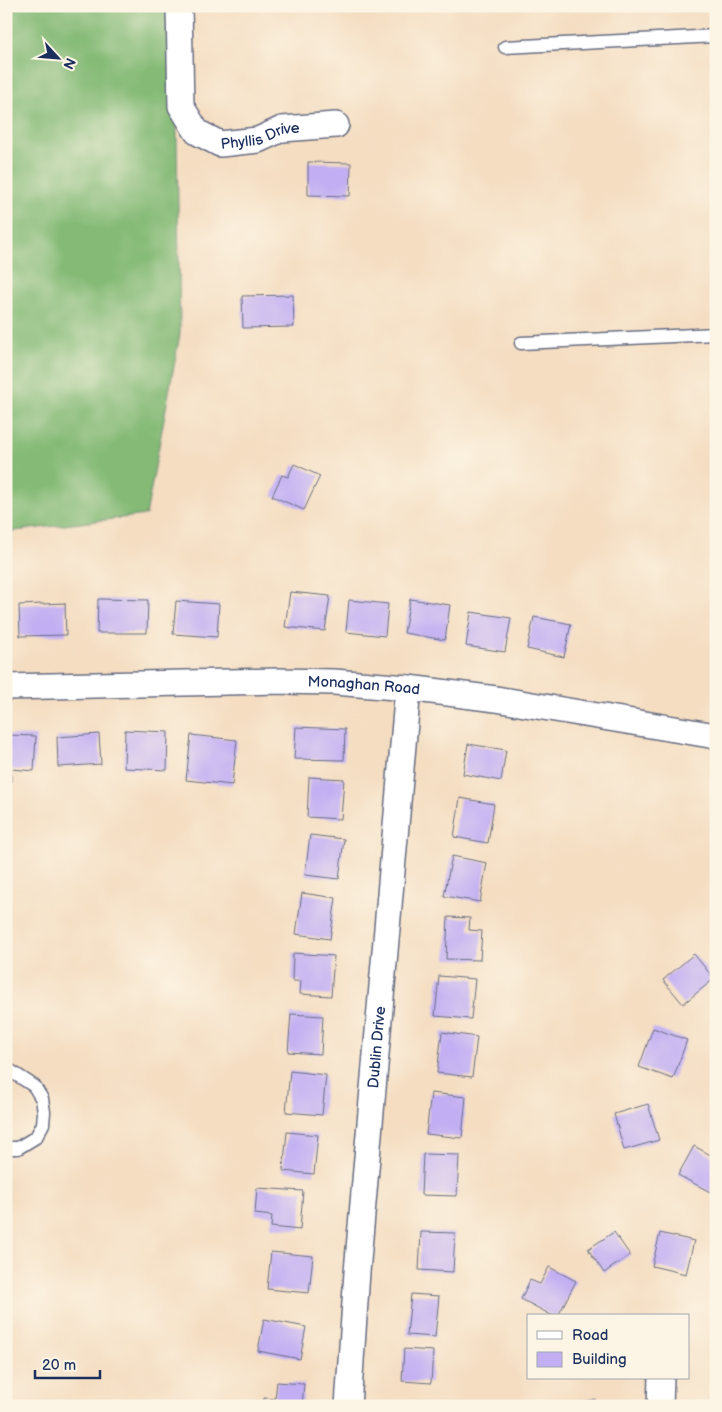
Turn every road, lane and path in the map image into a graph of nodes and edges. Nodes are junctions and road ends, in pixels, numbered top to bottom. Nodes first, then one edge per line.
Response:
1 (179, 6) edge
2 (716, 36) edge
3 (505, 47) dead end
4 (336, 125) dead end
5 (716, 334) edge
6 (521, 343) dead end
7 (6, 687) edge
8 (408, 688) junction
9 (716, 736) edge
10 (6, 1068) edge
11 (6, 1148) edge
12 (661, 1380) edge
13 (348, 1406) edge
14 (660, 1406) edge

1 - 4 street, Phyllis Drive
2 - 3 lane
5 - 6 lane
7 - 8 street, Monaghan Road
8 - 9 street, Monaghan Road
8 - 13 street, Dublin Drive
10 - 11 lane
12 - 14 street

